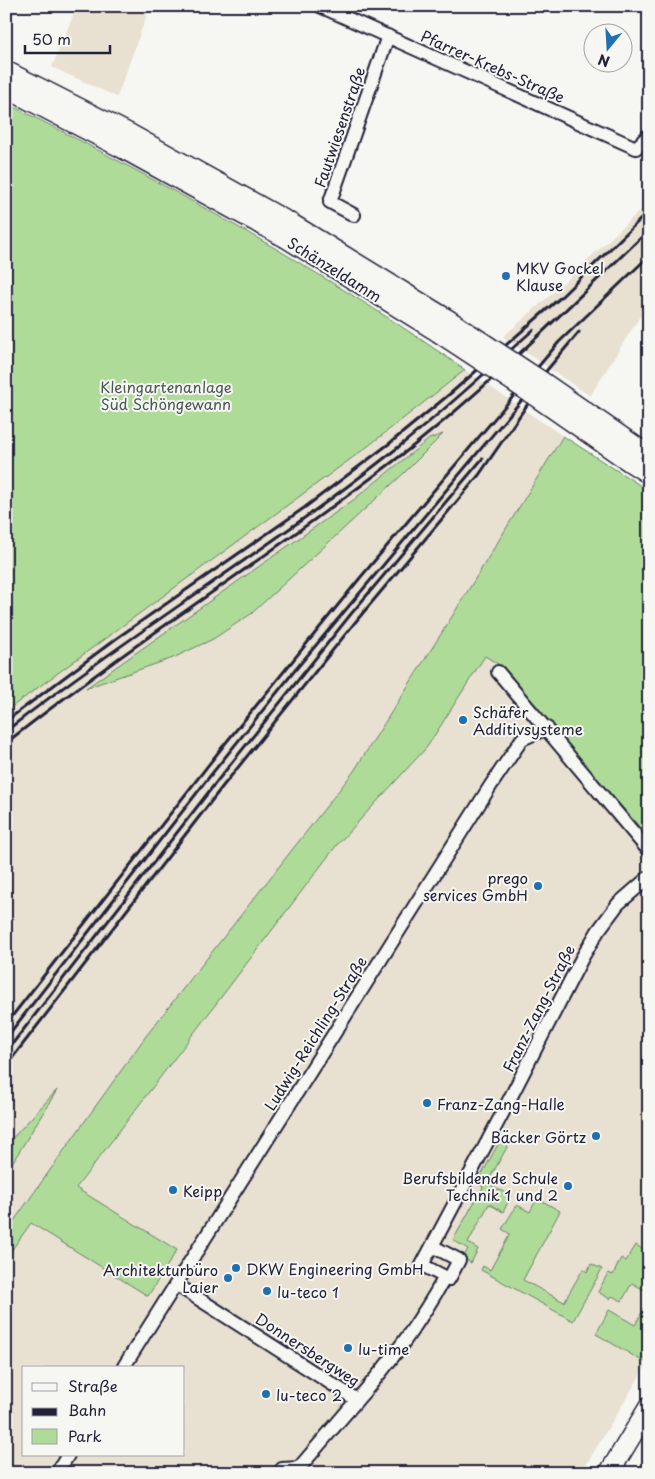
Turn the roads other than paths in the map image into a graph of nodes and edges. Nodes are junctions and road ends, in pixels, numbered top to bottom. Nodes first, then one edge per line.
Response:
1 (320, 6) edge
2 (388, 36) junction
3 (6, 71) edge
4 (6, 88) edge
5 (649, 135) edge
6 (354, 215) dead end
7 (442, 326) junction
8 (639, 455) edge
9 (649, 474) edge
10 (498, 672) dead end
11 (546, 728) junction
12 (649, 851) edge
13 (649, 877) edge
14 (432, 1246) junction
15 (445, 1277) junction
16 (177, 1285) junction
17 (124, 1366) edge
18 (358, 1400) junction
19 (649, 1407) edge
20 (649, 1429) edge
21 (67, 1456) edge
22 (282, 1469) dead end
23 (57, 1473) edge
24 (608, 1473) edge
25 (622, 1473) edge

1 - 2 street, Pfarrer-Krebs-Straße
2 - 5 street, Pfarrer-Krebs-Straße
2 - 6 street, Fautwiesenstraße
3 - 7 main road, Schänzeldamm
4 - 7 main road, Schänzeldamm
7 - 8 main road, Schänzeldamm, bridge
8 - 9 main road, Schänzeldamm
10 - 11 street
11 - 12 street
11 - 16 street, Ludwig-Reichling-Straße
13 - 14 street, Franz-Zang-Straße
14 - 15 street, Franz-Zang-Straße
14 - 15 street
15 - 18 street
16 - 17 street, Ludwig-Reichling-Straße
16 - 18 street, Donnersbergweg
18 - 22 street, Donnersbergweg
19 - 24 main road
20 - 25 main road
21 - 23 street

